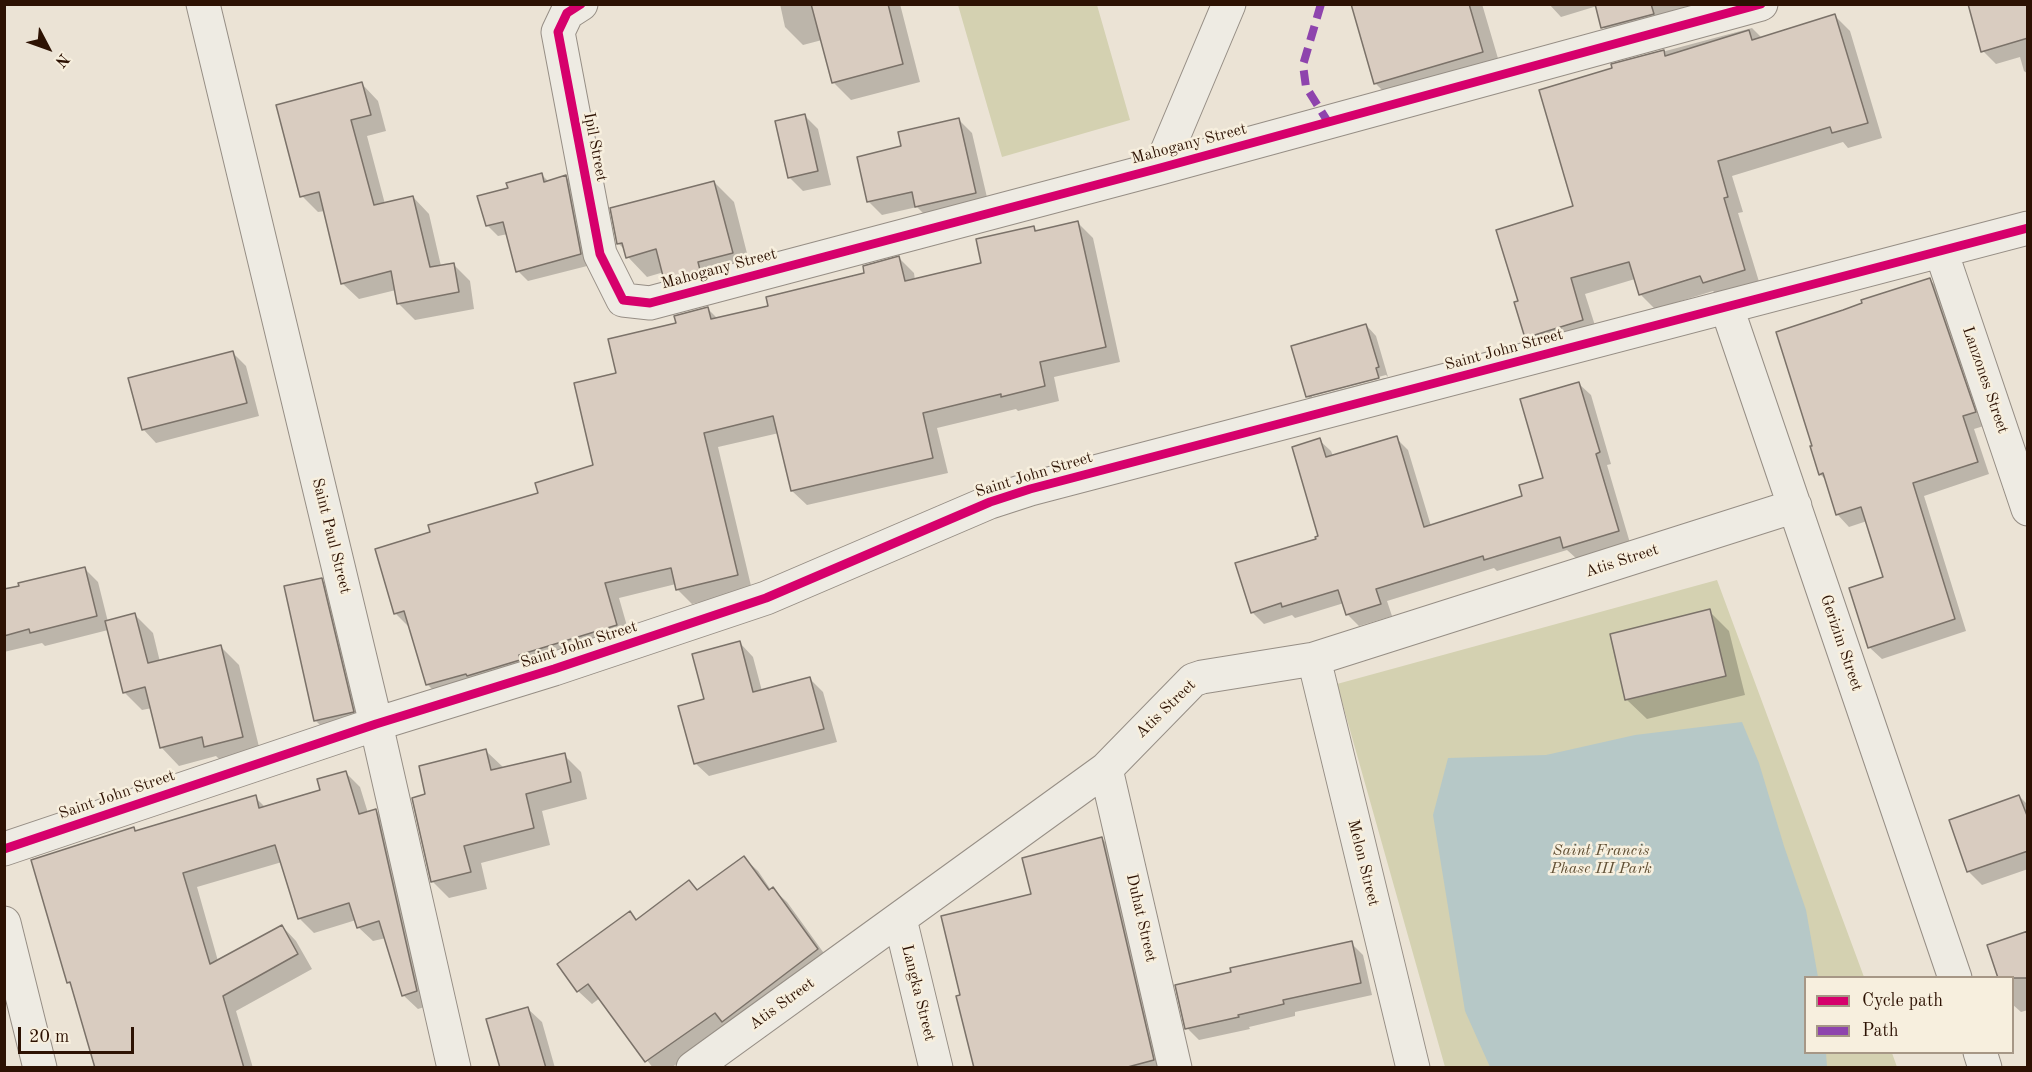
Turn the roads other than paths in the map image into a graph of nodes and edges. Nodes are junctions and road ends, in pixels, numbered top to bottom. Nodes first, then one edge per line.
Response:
1 (203, 4) edge
2 (581, 4) edge
3 (1229, 4) edge
4 (1761, 4) edge
5 (1160, 168) junction
6 (2028, 228) edge
7 (1941, 251) junction
8 (623, 300) joint
9 (1727, 308) junction
10 (1795, 506) junction
11 (2028, 509) edge
12 (1314, 659) junction
13 (376, 724) junction
14 (1106, 769) junction
15 (4, 849) edge
16 (900, 919) junction
17 (4, 923) edge
18 (1954, 976) edge
19 (698, 1066) edge
20 (40, 1068) edge
21 (454, 1068) edge
22 (936, 1068) edge
23 (1175, 1068) edge
24 (1413, 1068) edge

1 - 13 street, Saint Paul Street
2 - 8 street, Ipil Street
3 - 5 street
4 - 5 street, Mahogany Street
5 - 8 street, Mahogany Street
6 - 7 street, Saint John Street
7 - 9 street, Saint John Street
7 - 11 street, Lanzones Street
9 - 10 street, Gerizim Street
9 - 13 street, Saint John Street
10 - 12 street, Atis Street
10 - 18 street, Gerizim Street
12 - 14 street, Atis Street
12 - 24 street, Melon Street
13 - 15 street, Saint John Street
13 - 21 street, Saint Paul Street
14 - 16 street, Atis Street
14 - 23 street, Duhat Street
16 - 19 street, Atis Street
16 - 22 street, Langka Street
17 - 20 street

